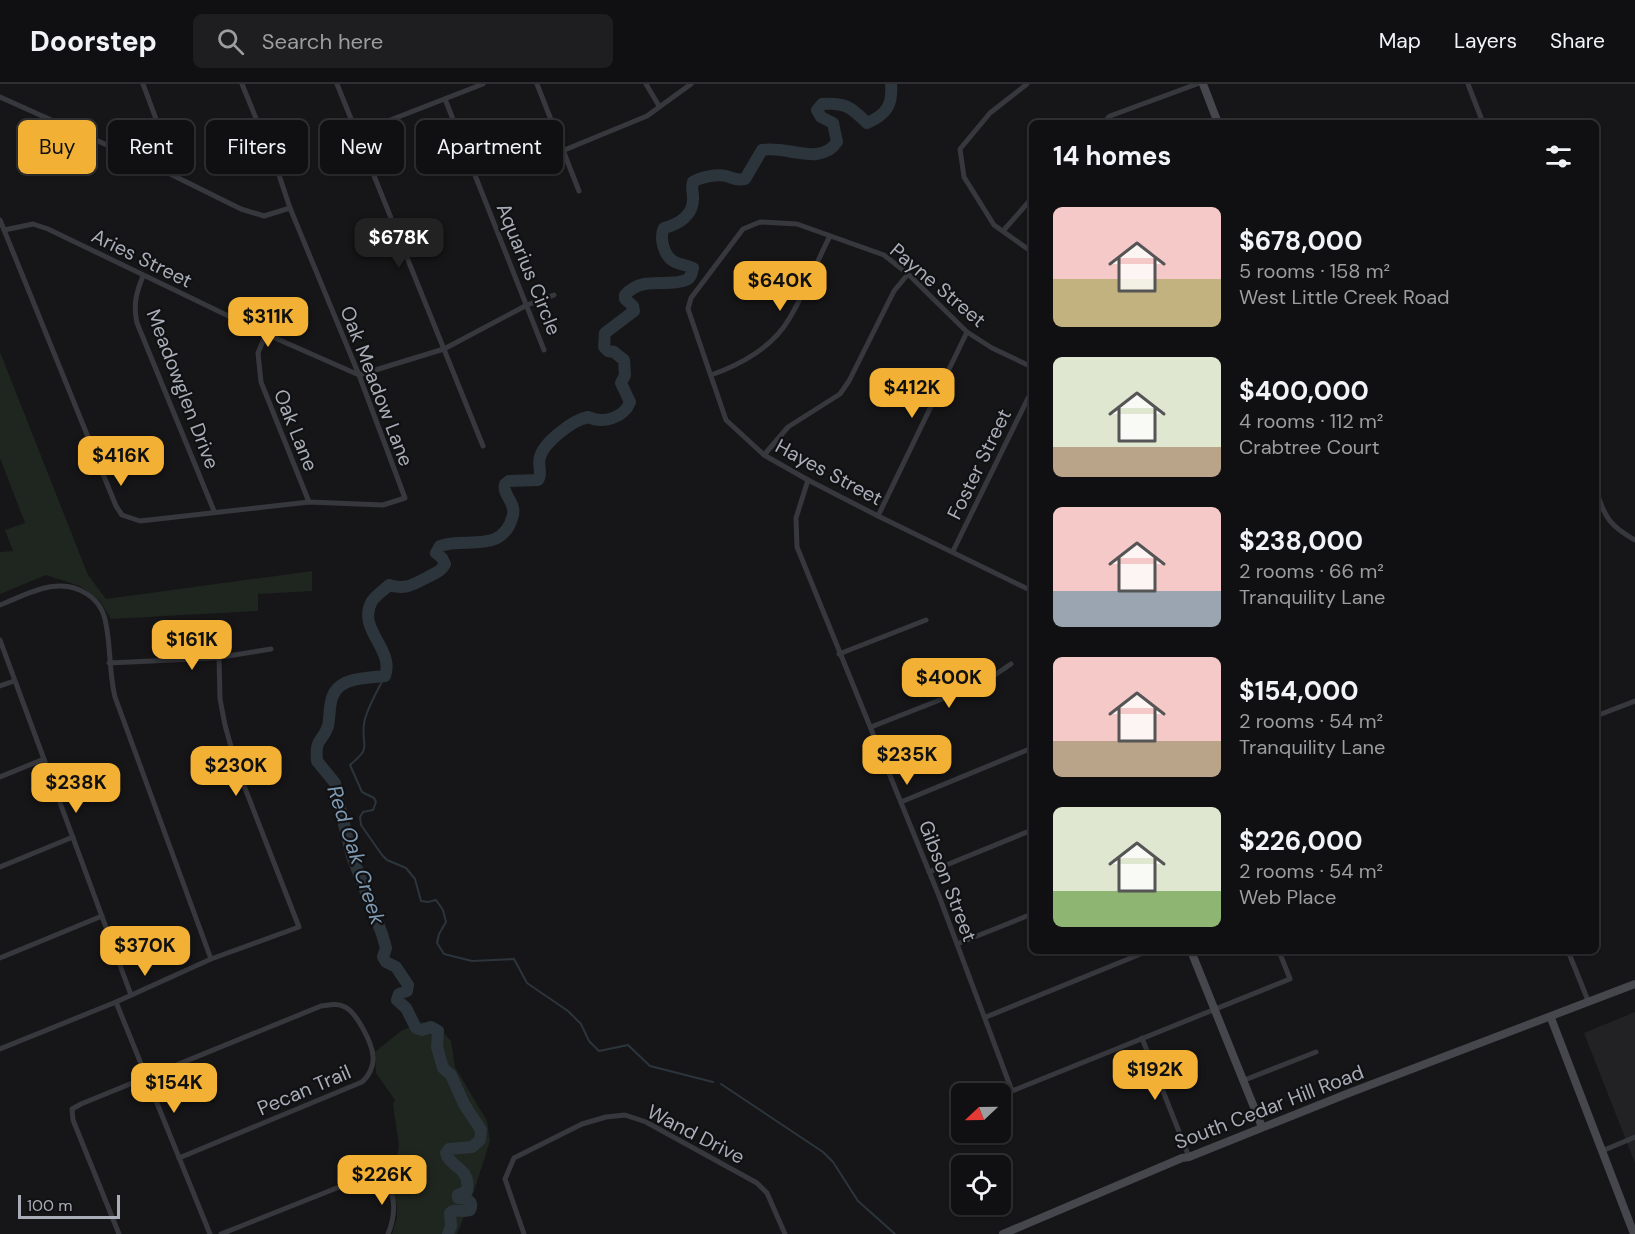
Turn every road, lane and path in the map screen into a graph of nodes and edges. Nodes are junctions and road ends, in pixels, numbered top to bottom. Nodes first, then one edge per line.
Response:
1 (143, 84) edge
2 (242, 84) edge
3 (337, 84) edge
4 (483, 84) edge
5 (537, 84) edge
6 (646, 84) edge
7 (692, 84) edge
8 (1028, 84) edge
9 (1197, 84) edge
10 (1203, 84) edge
11 (1468, 84) edge
12 (0, 97) edge
13 (445, 99) junction
14 (659, 106) junction
15 (156, 120) edge
16 (352, 120) edge
17 (391, 120) edge
18 (550, 120) edge
19 (1106, 120) edge
20 (1217, 120) edge
21 (1482, 120) edge
22 (108, 145) edge
23 (563, 151) edge
24 (563, 153) edge
25 (171, 174) edge
26 (374, 174) edge
27 (579, 191) dead end
28 (1029, 201) edge
29 (290, 208) junction
30 (0, 220) edge
31 (4, 230) junction
32 (1003, 231) junction
33 (830, 236) junction
34 (1029, 250) edge
35 (908, 274) junction
36 (143, 276) junction
37 (554, 295) dead end
38 (527, 305) junction
39 (688, 309) joint
40 (967, 332) junction
41 (266, 334) junction
42 (444, 349) junction
43 (544, 350) dead end
44 (1029, 366) edge
45 (358, 375) junction
46 (711, 375) junction
47 (1029, 396) edge
48 (483, 446) dead end
49 (764, 455) junction
50 (808, 480) junction
51 (1599, 498) edge
52 (309, 502) junction
53 (214, 511) junction
54 (878, 516) junction
55 (1635, 540) edge
56 (953, 551) junction
57 (1029, 589) edge
58 (0, 605) edge
59 (926, 620) dead end
60 (0, 640) edge
61 (271, 649) dead end
62 (839, 654) junction
63 (219, 658) junction
64 (109, 663) junction
65 (1011, 664) dead end
66 (14, 681) junction
67 (0, 686) edge
68 (1635, 701) edge
69 (1599, 715) edge
70 (871, 728) junction
71 (1029, 749) edge
72 (44, 759) junction
73 (0, 777) edge
74 (901, 802) junction
75 (1029, 831) edge
76 (73, 837) junction
77 (0, 867) edge
78 (929, 872) junction
79 (1029, 915) edge
80 (102, 916) junction
81 (957, 945) junction
82 (1141, 954) edge
83 (1192, 954) edge
84 (1280, 954) edge
85 (1569, 954) edge
86 (0, 958) edge
87 (211, 959) junction
88 (1635, 984) edge
89 (131, 995) junction
90 (116, 1002) junction
91 (1589, 1003) junction
92 (1214, 1008) junction
93 (986, 1017) junction
94 (1551, 1018) junction
95 (1142, 1038) junction
96 (0, 1049) edge
97 (1316, 1052) dead end
98 (147, 1078) junction
99 (1242, 1081) junction
100 (1262, 1127) junction
101 (1635, 1137) edge
102 (1602, 1150) junction
103 (1189, 1157) junction
104 (179, 1158) junction
105 (119, 1234) edge
106 (210, 1234) edge
107 (221, 1234) edge
108 (388, 1234) edge
109 (524, 1234) edge
110 (785, 1234) edge
111 (1003, 1234) edge
112 (1634, 1234) edge

1 - 15 street
2 - 29 street, Oak Meadow Lane
3 - 16 street
4 - 13 street
5 - 18 street
6 - 14 street
7 - 14 street
8 - 32 street
9 - 19 street
10 - 20 street
11 - 21 street
12 - 22 street
13 - 17 street
13 - 38 street, Aquarius Circle
14 - 23 street
24 - 27 street
25 - 29 street
26 - 42 street
28 - 32 street
29 - 45 street, Oak Meadow Lane
30 - 31 street
31 - 36 street, Aries Street
31 - 53 street
32 - 34 street
33 - 35 street, Payne Street
33 - 39 street, Payne Street
33 - 46 street
35 - 40 street, Payne Street
35 - 49 street
36 - 41 street, Aries Street
36 - 53 street, Meadowglen Drive
37 - 38 street
38 - 42 street
38 - 43 street, Aquarius Circle
39 - 46 street, Hayes Street
40 - 44 street, Payne Street
40 - 54 street
41 - 45 street, Aries Street
41 - 52 street, Oak Lane
42 - 45 street
42 - 48 street
45 - 52 street, Oak Meadow Lane
46 - 49 street, Hayes Street
47 - 56 street, Foster Street
49 - 50 street, Hayes Street
50 - 54 street, Hayes Street
50 - 62 street, Gibson Street
51 - 55 street
52 - 53 street
54 - 56 street, Hayes Street
56 - 57 street, Hayes Street
58 - 64 street
59 - 62 street
60 - 66 street
61 - 63 street
62 - 70 street, Gibson Street
63 - 64 street
63 - 87 street
64 - 87 street
65 - 70 street
66 - 67 street
66 - 72 street
68 - 69 street
70 - 74 street, Gibson Street
71 - 74 street
72 - 73 street
72 - 76 street
74 - 78 street, Gibson Street
75 - 78 street
76 - 77 street
76 - 80 street
78 - 81 street, Gibson Street
79 - 81 street
80 - 86 street
80 - 89 street
81 - 93 street, Gibson Street
82 - 93 street
83 - 92 street
84 - 92 street
85 - 91 street
87 - 89 street
88 - 91 street, South Cedar Hill Road
89 - 90 street
90 - 96 street
90 - 98 street
91 - 94 street, South Cedar Hill Road
92 - 95 street
92 - 99 street
93 - 95 street, Gibson Street
94 - 100 street, South Cedar Hill Road
94 - 102 street
95 - 103 street
97 - 99 street
98 - 104 street
98 - 104 street, Pecan Trail
98 - 105 street
99 - 100 street
100 - 103 street, South Cedar Hill Road
101 - 102 street
102 - 112 street
103 - 111 street, South Cedar Hill Road
104 - 106 street
107 - 108 street
109 - 110 street, Wand Drive

